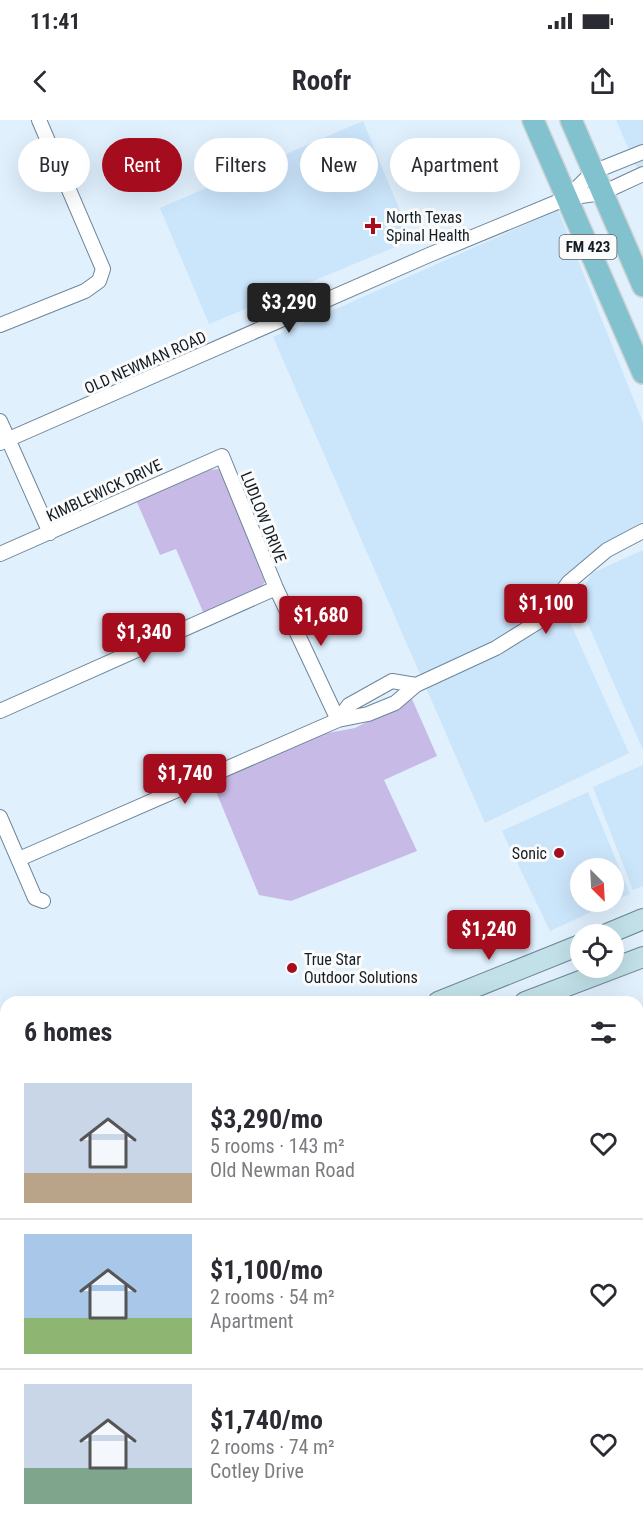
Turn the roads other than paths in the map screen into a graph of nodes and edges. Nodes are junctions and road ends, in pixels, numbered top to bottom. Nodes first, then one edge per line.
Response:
1 (39, 120) edge
2 (533, 120) edge
3 (571, 120) edge
4 (643, 152) edge
5 (593, 172) junction
6 (643, 174) edge
7 (602, 193) junction
8 (567, 198) junction
9 (643, 286) edge
10 (0, 325) edge
11 (643, 373) edge
12 (0, 422) edge
13 (4, 441) edge
14 (222, 456) joint
15 (643, 531) edge
16 (50, 533) junction
17 (0, 554) edge
18 (276, 588) junction
19 (416, 685) junction
20 (0, 711) edge
21 (338, 720) junction
22 (0, 817) edge
23 (19, 859) junction
24 (43, 901) dead end
25 (643, 919) edge
26 (624, 927) edge
27 (570, 949) edge
28 (643, 957) edge
29 (453, 996) edge
30 (541, 996) edge

1 - 10 street
2 - 8 main road, FM 423
3 - 5 main road, FM 423
4 - 5 street
5 - 7 main road, FM 423
5 - 8 street
6 - 7 street
7 - 8 street
7 - 9 main road, FM 423
8 - 11 main road, FM 423
8 - 13 street, OLD NEWMAN ROAD
12 - 13 street
13 - 16 street
14 - 16 street, KIMBLEWICK DRIVE
14 - 18 street, LUDLOW DRIVE
15 - 19 street
16 - 17 street, KIMBLEWICK DRIVE
18 - 20 street
18 - 21 street, LUDLOW DRIVE
19 - 21 street
19 - 21 street
21 - 23 street
22 - 23 street
23 - 24 street
25 - 26 main road
27 - 29 main road
28 - 30 main road

